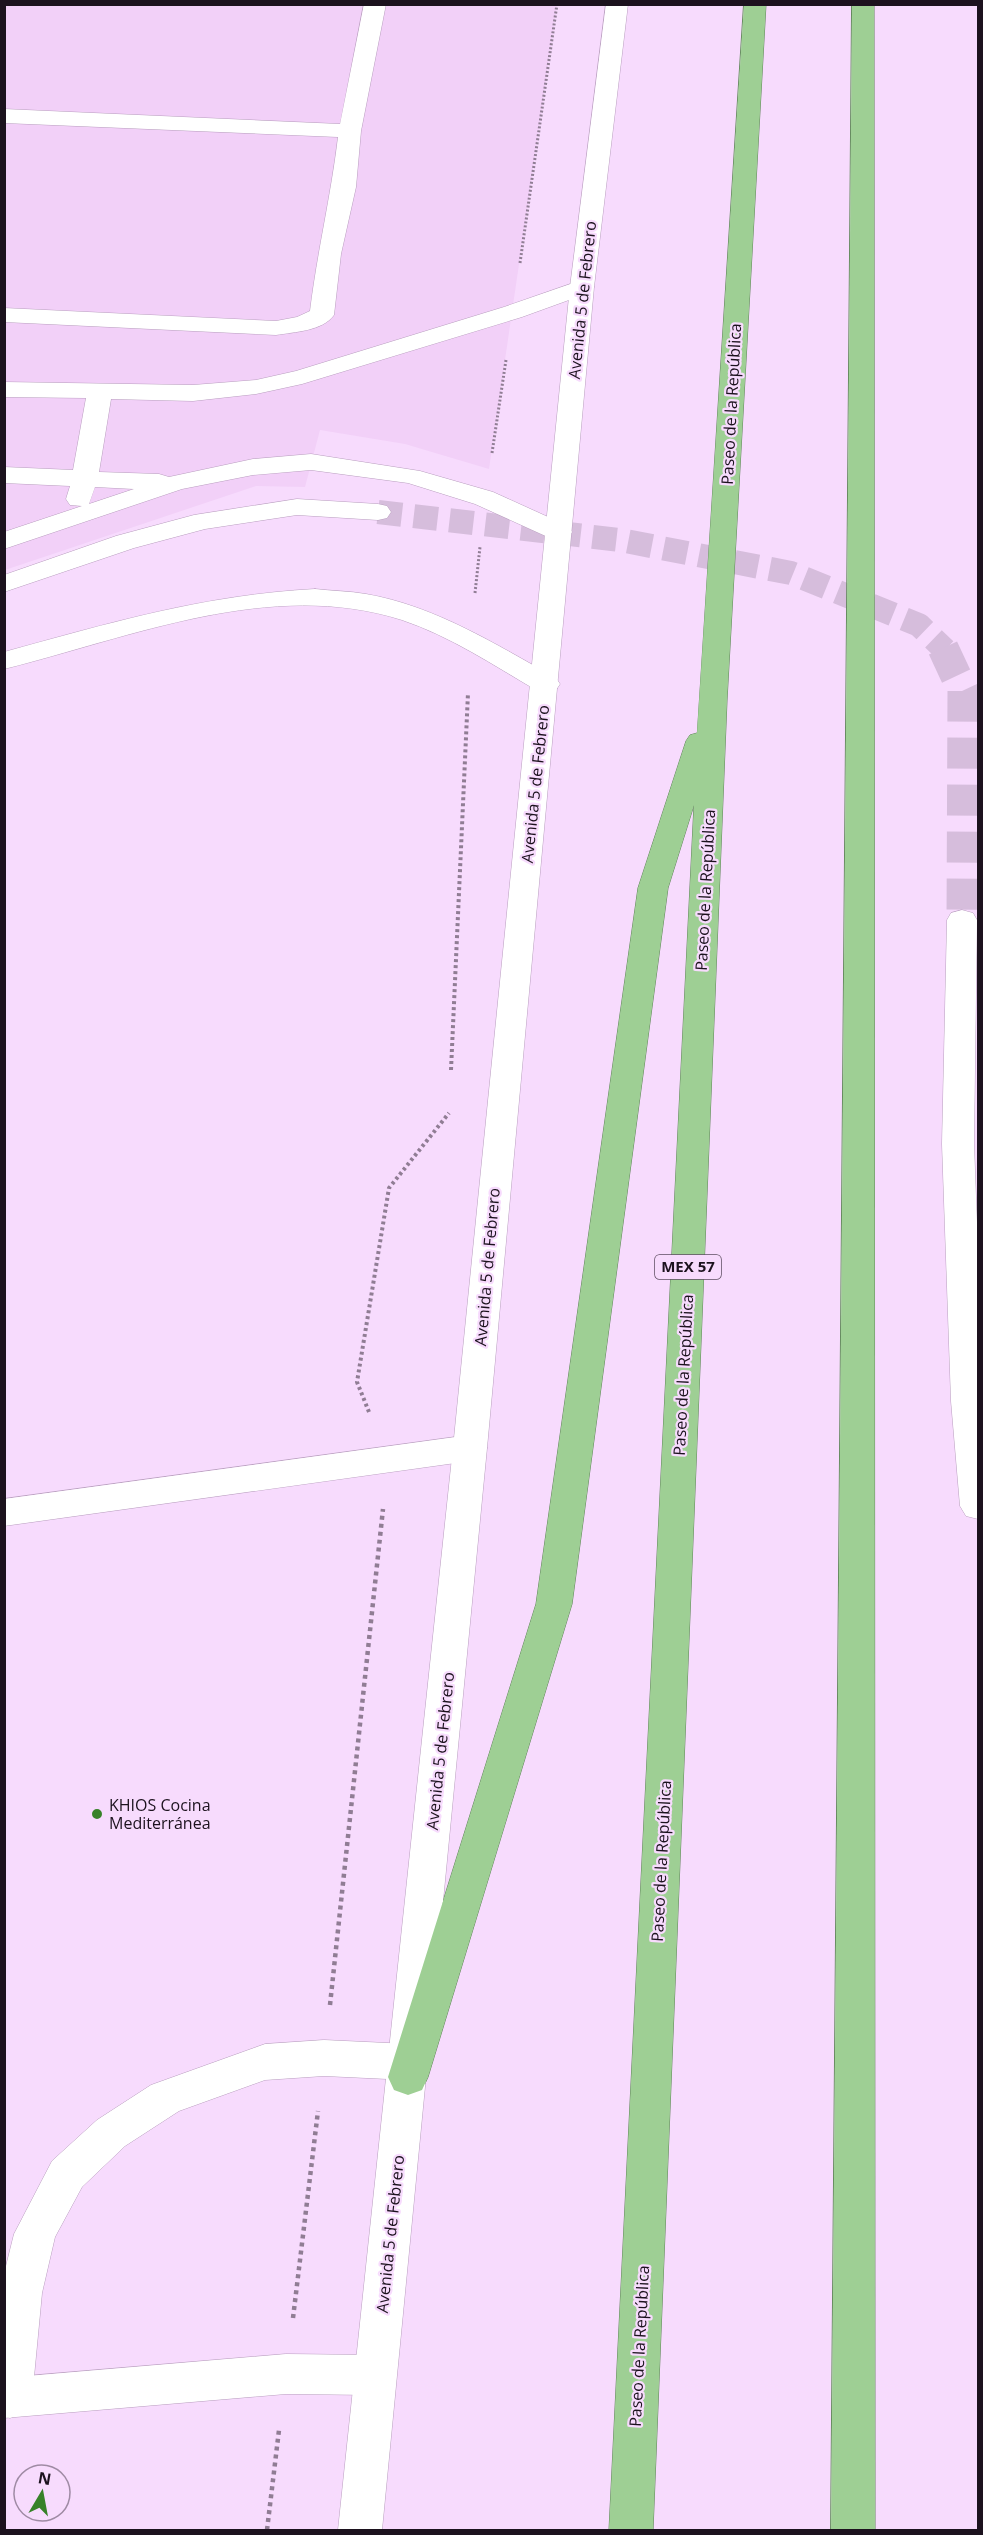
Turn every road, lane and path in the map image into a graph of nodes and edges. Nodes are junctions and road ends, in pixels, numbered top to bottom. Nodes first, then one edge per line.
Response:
1 (375, 4) edge
2 (557, 4) edge
3 (617, 4) edge
4 (755, 4) edge
5 (863, 4) edge
6 (9, 122) edge
7 (350, 131) junction
8 (582, 287) junction
9 (513, 312) junction
10 (4, 315) edge
11 (4, 390) edge
12 (100, 392) junction
13 (491, 458) dead end
14 (4, 475) edge
15 (85, 478) junction
16 (176, 483) junction
17 (378, 512) tunnel mouth
18 (74, 517) junction
19 (559, 532) junction
20 (4, 541) edge
21 (4, 584) edge
22 (4, 661) edge
23 (546, 684) junction
24 (713, 700) junction
25 (962, 920) tunnel mouth
26 (470, 1448) junction
27 (978, 1506) edge
28 (4, 1513) edge
29 (408, 2070) junction
30 (374, 2375) junction
31 (7, 2398) edge
32 (360, 2530) edge
33 (631, 2530) edge
34 (853, 2530) edge

1 - 7 main road
2 - 9 path
3 - 8 main road, Avenida 5 de Febrero
4 - 24 highway, Paseo de la República / MEX 57
5 - 34 highway
6 - 7 main road
7 - 10 main road
8 - 9 main road
8 - 19 main road, Avenida 5 de Febrero
9 - 12 main road
9 - 13 path
11 - 12 main road
12 - 15 main road
14 - 15 main road
15 - 16 main road
15 - 18 main road
16 - 18 main road
16 - 19 main road
17 - 21 main road
18 - 20 main road
19 - 23 main road, Avenida 5 de Febrero
22 - 23 main road
23 - 26 main road, Avenida 5 de Febrero
24 - 29 highway
24 - 33 highway, Paseo de la República / MEX 57
25 - 27 main road
26 - 28 main road
26 - 29 main road, Avenida 5 de Febrero
29 - 30 main road, Avenida 5 de Febrero
29 - 31 main road
30 - 31 main road
30 - 32 main road, Avenida 5 de Febrero

